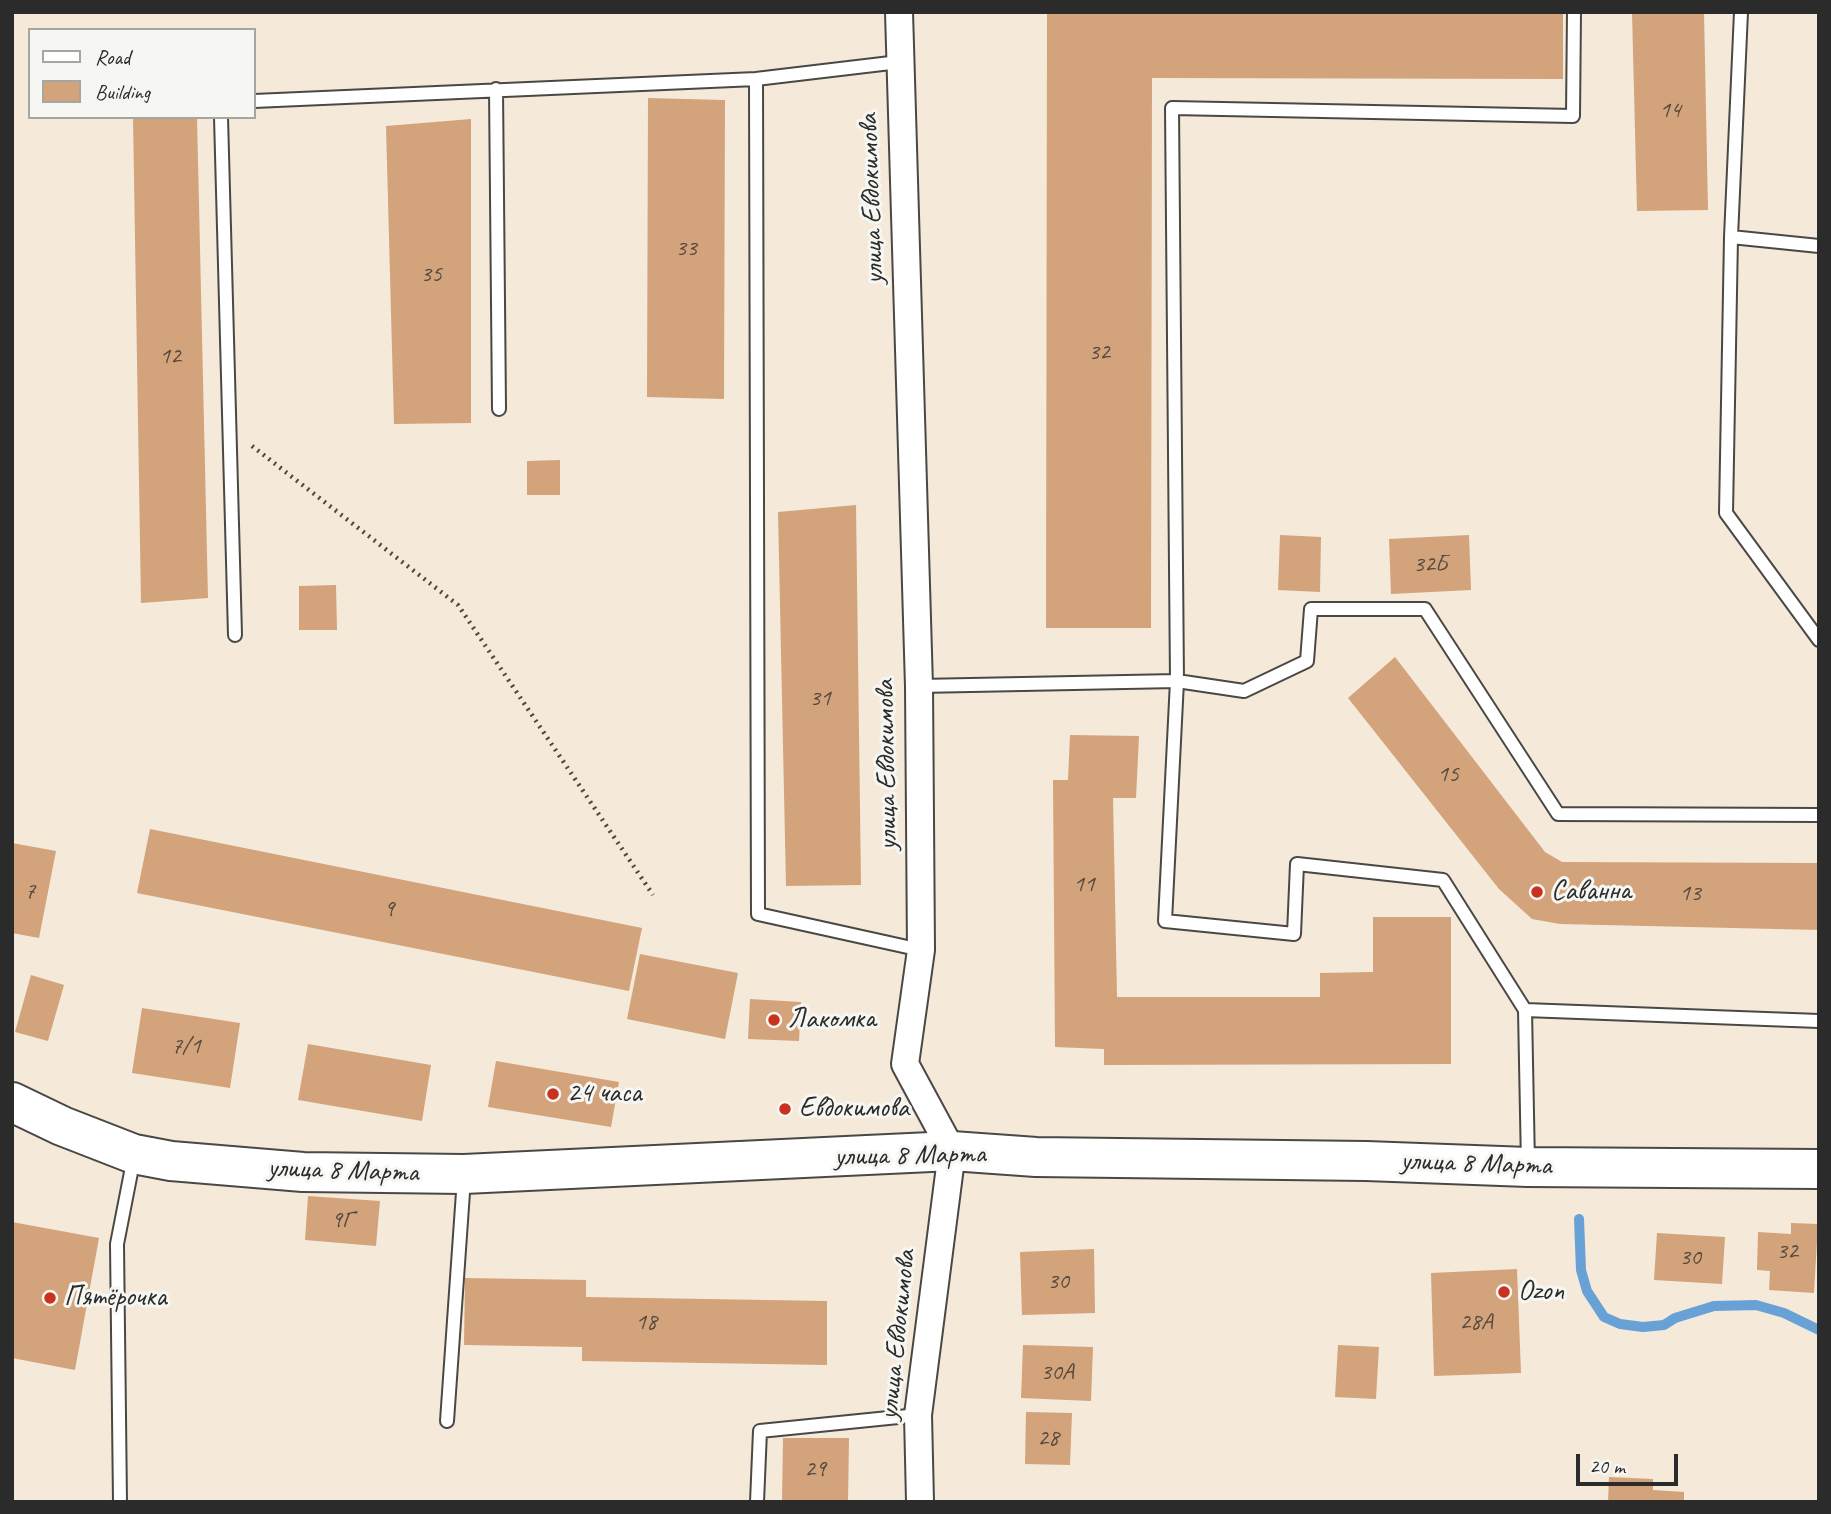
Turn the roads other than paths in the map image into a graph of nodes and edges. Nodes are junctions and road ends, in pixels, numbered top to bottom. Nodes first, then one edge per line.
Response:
1 (899, 12) edge
2 (1574, 12) edge
3 (1741, 12) edge
4 (899, 62) junction
5 (756, 79) junction
6 (495, 89) junction
7 (256, 101) edge
8 (221, 119) edge
9 (1731, 237) junction
10 (1819, 246) edge
11 (499, 409) dead end
12 (235, 635) dead end
13 (1819, 640) edge
14 (1177, 681) junction
15 (919, 686) junction
16 (1819, 815) edge
17 (920, 950) junction
18 (1525, 1010) junction
19 (1819, 1021) edge
20 (12, 1102) edge
21 (951, 1151) junction
22 (134, 1154) junction
23 (1528, 1167) junction
24 (1819, 1169) edge
25 (464, 1174) junction
26 (918, 1415) junction
27 (447, 1421) dead end
28 (120, 1502) edge
29 (757, 1502) edge
30 (920, 1502) edge

1 - 4 street, улица Евдокимова
2 - 14 lane
3 - 9 lane
4 - 5 lane
4 - 15 street, улица Евдокимова
5 - 6 lane
5 - 17 lane
6 - 7 lane
6 - 11 lane
8 - 12 lane
9 - 10 lane
9 - 13 lane
14 - 15 lane
14 - 16 lane
14 - 18 lane
15 - 17 street, улица Евдокимова
17 - 21 street, улица Евдокимова
18 - 19 lane
18 - 23 lane
20 - 22 main road, улица 8 Марта
21 - 23 main road, улица 8 Марта
21 - 25 main road, улица 8 Марта
21 - 26 street, улица Евдокимова
22 - 25 main road, улица 8 Марта
22 - 28 lane
23 - 24 main road, улица 8 Марта
25 - 27 lane
26 - 29 lane
26 - 30 street, улица Евдокимова

